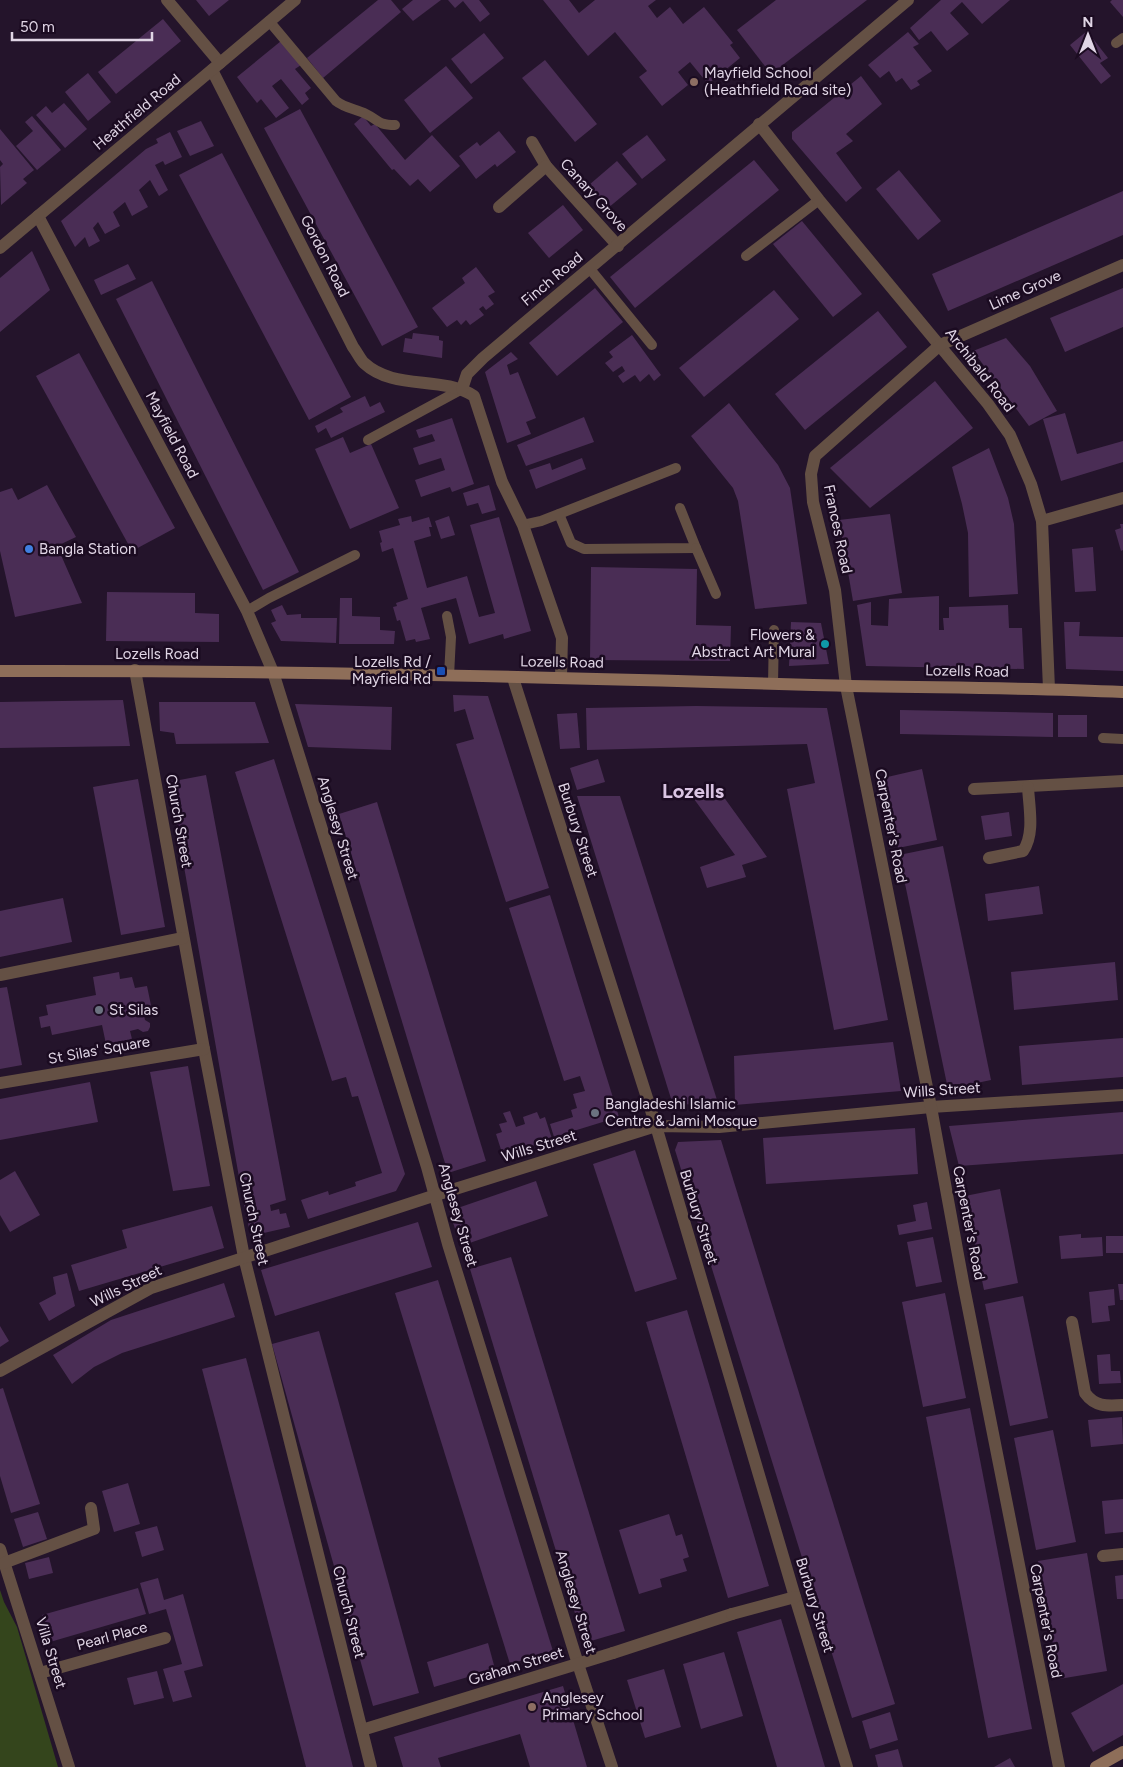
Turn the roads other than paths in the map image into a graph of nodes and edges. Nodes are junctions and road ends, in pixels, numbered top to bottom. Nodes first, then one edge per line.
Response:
1 (167, 0) edge
2 (295, 0) edge
3 (908, 0) edge
4 (269, 21) junction
5 (216, 67) junction
6 (759, 124) junction
7 (395, 125) dead end
8 (532, 142) dead end
9 (546, 166) junction
10 (819, 200) junction
11 (499, 207) dead end
12 (38, 216) junction
13 (618, 246) junction
14 (0, 248) edge
15 (746, 256) dead end
16 (1123, 265) edge
17 (590, 269) junction
18 (652, 345) dead end
19 (940, 345) junction
20 (462, 389) junction
21 (368, 440) dead end
22 (676, 468) dead end
23 (1123, 498) edge
24 (680, 508) dead end
25 (559, 514) junction
26 (1042, 521) junction
27 (523, 525) junction
28 (696, 548) junction
29 (355, 555) dead end
30 (716, 594) dead end
31 (247, 611) junction
32 (447, 616) dead end
33 (774, 630) dead end
34 (135, 670) junction
35 (0, 671) edge
36 (273, 672) junction
37 (449, 676) junction
38 (561, 677) junction
39 (513, 678) junction
40 (773, 684) junction
41 (846, 686) junction
42 (1049, 688) junction
43 (1123, 692) edge
44 (1103, 738) dead end
45 (1123, 739) edge
46 (1123, 781) edge
47 (1028, 787) junction
48 (974, 788) dead end
49 (989, 858) dead end
50 (183, 938) junction
51 (0, 975) edge
52 (204, 1049) junction
53 (0, 1083) edge
54 (1123, 1095) edge
55 (931, 1107) junction
56 (656, 1126) junction
57 (436, 1195) junction
58 (244, 1257) junction
59 (1072, 1322) dead end
60 (0, 1371) edge
61 (1123, 1405) edge
62 (91, 1508) dead end
63 (0, 1549) edge
64 (1123, 1554) edge
65 (1103, 1556) dead end
66 (4, 1563) junction
67 (795, 1597) junction
68 (165, 1638) dead end
69 (578, 1664) junction
70 (40, 1673) junction
71 (362, 1730) junction
72 (1123, 1752) edge
73 (69, 1767) edge
74 (371, 1767) edge
75 (612, 1767) edge
76 (847, 1767) edge
77 (1059, 1767) edge
78 (1096, 1767) edge

1 - 5 street, Gordon Road
2 - 4 street, Heathfield Road
3 - 6 street, Finch Road
4 - 5 street, Heathfield Road
4 - 7 lane
5 - 12 street, Heathfield Road
5 - 20 street, Gordon Road
6 - 10 street, Archibald Road
6 - 13 street, Finch Road
8 - 9 street, Canary Grove
9 - 11 street, Canary Grove
9 - 13 street, Canary Grove
10 - 15 lane
10 - 19 street, Archibald Road
12 - 14 street, Heathfield Road
12 - 31 street, Mayfield Road
13 - 17 street, Finch Road
16 - 19 street, Lime Grove
17 - 18 lane
17 - 20 street, Finch Road
19 - 26 street, Archibald Road
19 - 41 street, Frances Road
20 - 21 lane
20 - 27 street
22 - 25 lane
23 - 26 street
24 - 28 lane
25 - 27 lane
25 - 28 lane
26 - 42 street, Archibald Road
27 - 38 street
28 - 30 lane
29 - 31 lane
31 - 36 street, Mayfield Road
32 - 37 lane
33 - 40 lane
34 - 35 main road, Lozells Road
34 - 36 main road, Lozells Road
34 - 50 street, Church Street
36 - 37 main road, Lozells Road
36 - 57 street, Anglesey Street
37 - 39 main road, Lozells Road
38 - 39 main road, Lozells Road
38 - 40 main road, Lozells Road
39 - 56 street, Burbury Street
40 - 41 main road, Lozells Road
41 - 42 main road, Lozells Road
41 - 55 street, Carpenter's Road
42 - 43 main road, Lozells Road
44 - 45 lane
46 - 47 street
47 - 48 street
47 - 49 street
50 - 51 street
50 - 52 street, Church Street
52 - 53 street, St Silas' Square
52 - 58 street, Church Street
54 - 55 street, Wills Street
55 - 56 street, Wills Street
55 - 77 street, Carpenter's Road
56 - 57 street, Wills Street
56 - 67 street, Burbury Street
57 - 58 street, Wills Street
57 - 69 street, Anglesey Street
58 - 60 street, Wills Street
58 - 71 street, Church Street
59 - 61 street
62 - 66 street
63 - 66 street, Villa Street
64 - 65 street
66 - 70 street, Villa Street
67 - 69 street, Graham Street
67 - 76 street, Burbury Street
68 - 70 street, Pearl Place
69 - 71 street, Graham Street
69 - 75 street, Anglesey Street
70 - 73 street, Villa Street
71 - 74 street, Church Street
72 - 78 main road

